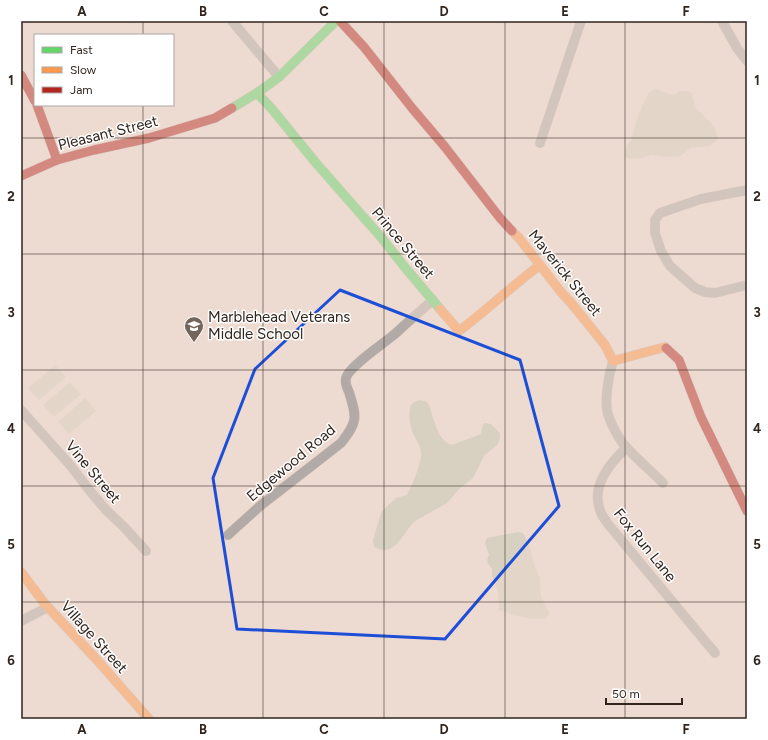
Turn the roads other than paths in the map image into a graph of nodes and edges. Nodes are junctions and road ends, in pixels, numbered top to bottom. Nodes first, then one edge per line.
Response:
1 (232, 21) edge
2 (336, 21) edge
3 (340, 21) edge
4 (581, 21) edge
5 (722, 21) edge
6 (747, 61) edge
7 (21, 75) edge
8 (279, 77) junction
9 (257, 93) junction
10 (34, 99) edge
11 (37, 106) edge
12 (540, 143) dead end
13 (57, 160) junction
14 (21, 176) edge
15 (747, 190) edge
16 (540, 265) junction
17 (747, 285) edge
18 (433, 300) junction
19 (613, 361) junction
20 (21, 410) edge
21 (626, 448) junction
22 (663, 482) dead end
23 (747, 511) edge
24 (228, 535) dead end
25 (146, 551) dead end
26 (21, 572) edge
27 (48, 607) junction
28 (21, 621) edge
29 (715, 653) dead end
30 (144, 718) edge

1 - 8 street
2 - 8 street, Pleasant Street
3 - 16 street, Maverick Street
4 - 12 street
5 - 6 street
7 - 10 street
8 - 9 street, Pleasant Street
9 - 13 street, Pleasant Street
9 - 18 street, Prince Street
11 - 13 street
13 - 14 street, Pleasant Street
15 - 17 street
16 - 18 street, Prince Street
16 - 19 street, Maverick Street
18 - 24 street, Edgewood Road
19 - 21 street
19 - 23 street
20 - 25 street, Vine Street
21 - 22 street
21 - 29 street, Fox Run Lane
26 - 27 street, Village Street
27 - 28 street
27 - 30 street, Village Street

